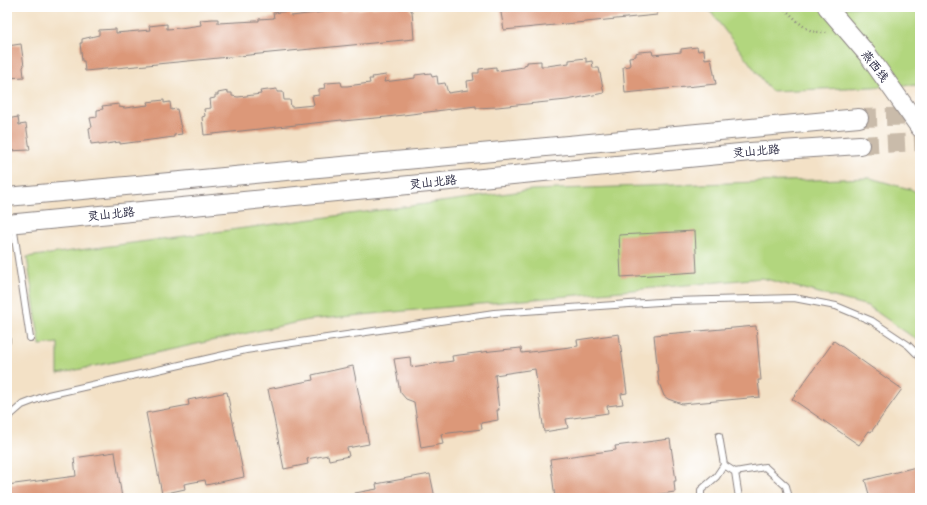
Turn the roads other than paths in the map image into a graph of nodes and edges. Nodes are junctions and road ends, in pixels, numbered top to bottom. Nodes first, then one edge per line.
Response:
1 (827, 7) edge
2 (859, 118) tunnel mouth
3 (920, 128) edge
4 (860, 145) tunnel mouth
5 (7, 197) edge
6 (10, 223) edge
7 (7, 324) edge
8 (30, 338) dead end
9 (7, 341) edge
10 (920, 357) edge
11 (7, 418) edge
12 (719, 436) dead end
13 (724, 465) junction
14 (735, 472) junction
15 (701, 498) edge
16 (739, 498) edge
17 (789, 498) edge

1 - 3 street, 燕西线
2 - 5 street, 灵山北路
4 - 6 street, 灵山北路
6 - 8 lane
7 - 9 lane
10 - 11 lane
12 - 13 lane
13 - 14 lane
13 - 15 lane
14 - 16 lane
14 - 17 lane

